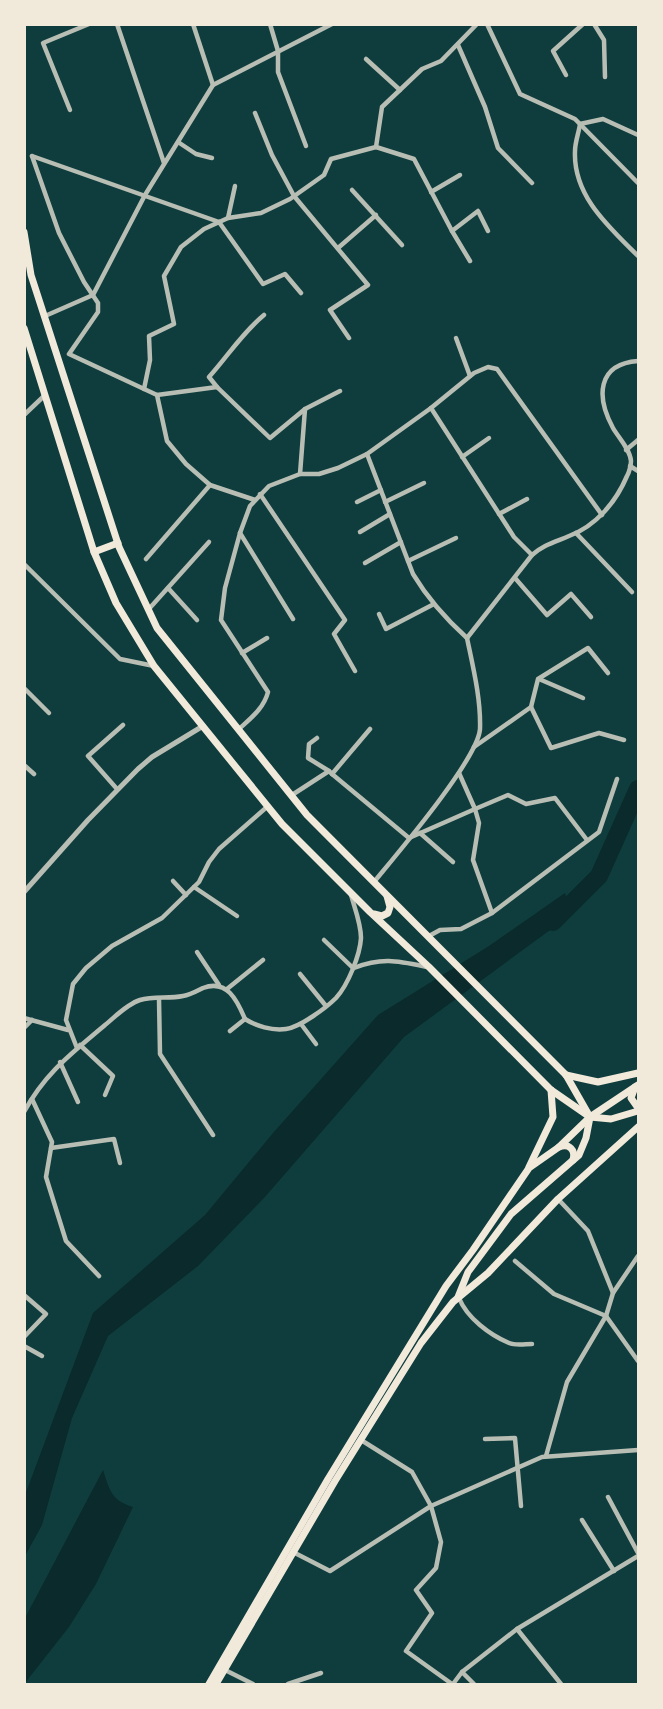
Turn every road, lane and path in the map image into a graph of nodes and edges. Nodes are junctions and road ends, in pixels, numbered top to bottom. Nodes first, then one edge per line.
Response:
1 (89, 24) edge
2 (117, 24) edge
3 (193, 24) edge
4 (270, 24) edge
5 (332, 24) edge
6 (477, 24) edge
7 (487, 24) edge
8 (583, 24) edge
9 (594, 24) edge
10 (458, 45) junction
11 (278, 51) junction
12 (366, 59) dead end
13 (566, 75) dead end
14 (605, 77) dead end
15 (213, 85) junction
16 (400, 90) junction
17 (70, 110) dead end
18 (255, 113) dead end
19 (580, 124) junction
20 (639, 135) edge
21 (178, 142) junction
22 (306, 146) dead end
23 (376, 147) junction
24 (212, 158) dead end
25 (164, 164) junction
26 (460, 175) dead end
27 (532, 183) dead end
28 (639, 183) edge
29 (235, 186) dead end
30 (352, 190) dead end
31 (431, 191) junction
32 (145, 195) junction
33 (294, 196) junction
34 (376, 215) junction
35 (228, 218) junction
36 (219, 222) junction
37 (452, 231) junction
38 (488, 231) dead end
39 (24, 232) edge
40 (402, 245) dead end
41 (338, 248) junction
42 (639, 256) edge
43 (470, 261) dead end
44 (301, 293) dead end
45 (93, 295) junction
46 (264, 315) dead end
47 (44, 317) junction
48 (24, 328) edge
49 (349, 338) dead end
50 (456, 338) dead end
51 (639, 361) edge
52 (470, 376) junction
53 (217, 387) junction
54 (144, 389) junction
55 (340, 391) dead end
56 (45, 395) junction
57 (157, 395) junction
58 (431, 408) junction
59 (304, 410) junction
60 (24, 415) edge
61 (489, 438) dead end
62 (639, 440) edge
63 (626, 450) junction
64 (367, 454) junction
65 (462, 457) junction
66 (630, 466) junction
67 (639, 471) edge
68 (300, 474) junction
69 (424, 483) dead end
70 (210, 485) junction
71 (381, 491) junction
72 (260, 494) junction
73 (527, 499) dead end
74 (256, 500) junction
75 (358, 502) dead end
76 (385, 502) junction
77 (390, 514) junction
78 (499, 514) junction
79 (602, 515) junction
80 (360, 532) dead end
81 (240, 533) junction
82 (576, 533) junction
83 (456, 538) dead end
84 (209, 542) dead end
85 (401, 542) junction
86 (118, 544) junction
87 (94, 552) junction
88 (532, 555) junction
89 (146, 559) dead end
90 (408, 561) junction
91 (365, 563) dead end
92 (24, 564) edge
93 (515, 579) junction
94 (168, 588) junction
95 (632, 592) dead end
96 (434, 604) junction
97 (148, 611) junction
98 (379, 614) dead end
99 (591, 617) dead end
100 (293, 619) dead end
101 (197, 620) dead end
102 (267, 638) dead end
103 (467, 638) junction
104 (243, 653) junction
105 (154, 666) junction
106 (355, 671) dead end
107 (608, 673) dead end
108 (538, 679) junction
109 (24, 688) edge
110 (583, 698) dead end
111 (531, 707) junction
112 (48, 713) dead end
113 (123, 725) dead end
114 (203, 726) junction
115 (239, 729) junction
116 (370, 729) dead end
117 (317, 738) dead end
118 (624, 740) dead end
119 (474, 748) junction
120 (24, 765) edge
121 (331, 772) junction
122 (459, 773) junction
123 (34, 774) dead end
124 (617, 779) dead end
125 (117, 789) junction
126 (292, 795) junction
127 (268, 806) junction
128 (475, 809) junction
129 (420, 833) junction
130 (409, 838) junction
131 (587, 840) junction
132 (453, 862) dead end
133 (173, 881) dead end
134 (374, 883) junction
135 (194, 887) junction
136 (24, 892) edge
137 (350, 893) junction
138 (387, 894) junction
139 (186, 895) junction
140 (370, 912) junction
141 (492, 913) junction
142 (237, 916) dead end
143 (429, 936) junction
144 (324, 940) dead end
145 (197, 952) dead end
146 (262, 960) dead end
147 (429, 967) junction
148 (353, 968) junction
149 (300, 974) dead end
150 (219, 985) junction
151 (227, 989) junction
152 (159, 999) junction
153 (326, 1006) junction
154 (24, 1018) edge
155 (245, 1018) junction
156 (32, 1020) junction
157 (301, 1024) junction
158 (24, 1028) edge
159 (69, 1030) junction
160 (230, 1031) dead end
161 (316, 1044) dead end
162 (79, 1046) junction
163 (60, 1062) junction
164 (639, 1073) edge
165 (566, 1075) junction
166 (637, 1086) edge
167 (551, 1090) junction
168 (105, 1095) dead end
169 (32, 1098) junction
170 (78, 1102) dead end
171 (639, 1110) edge
172 (24, 1112) edge
173 (590, 1117) junction
174 (639, 1127) edge
175 (213, 1135) dead end
176 (559, 1147) junction
177 (51, 1148) junction
178 (573, 1160) junction
179 (120, 1163) dead end
180 (529, 1168) junction
181 (558, 1199) junction
182 (639, 1256) edge
183 (515, 1261) dead end
184 (99, 1276) dead end
185 (613, 1293) junction
186 (24, 1296) edge
187 (458, 1297) junction
188 (606, 1316) junction
189 (24, 1337) edge
190 (532, 1344) dead end
191 (24, 1346) edge
192 (639, 1348) edge
193 (632, 1351) junction
194 (42, 1356) dead end
195 (639, 1361) edge
196 (485, 1439) dead end
197 (361, 1440) junction
198 (639, 1450) edge
199 (546, 1456) junction
200 (517, 1467) junction
201 (608, 1497) dead end
202 (431, 1506) junction
203 (521, 1506) dead end
204 (582, 1520) dead end
205 (293, 1552) junction
206 (639, 1555) edge
207 (614, 1571) junction
208 (517, 1629) junction
209 (225, 1669) junction
210 (463, 1672) junction
211 (321, 1673) dead end
212 (291, 1684) edge
213 (209, 1685) edge
214 (216, 1685) edge
215 (253, 1685) edge
216 (452, 1685) edge
217 (474, 1685) edge
218 (561, 1685) edge

1 - 17 street
2 - 25 street
3 - 15 street
4 - 11 street
5 - 11 street
6 - 10 street
7 - 19 street
8 - 13 street
9 - 14 street
10 - 16 street
10 - 27 street
11 - 15 street
11 - 22 street
12 - 16 street
15 - 21 street
16 - 23 street
18 - 33 street
19 - 20 street
19 - 28 street
19 - 42 street
21 - 24 street
21 - 25 street
23 - 31 street
23 - 33 street
25 - 32 street
26 - 31 street
29 - 35 street
30 - 34 street
31 - 37 street
32 - 36 street
32 - 45 street
32 - 45 street
33 - 35 street
33 - 41 street
34 - 40 street
34 - 41 street
35 - 36 street
36 - 44 street
36 - 54 street
37 - 38 street
37 - 43 street
39 - 47 main road
41 - 49 street
45 - 47 street
45 - 54 street
46 - 53 street
47 - 86 main road
48 - 56 main road
50 - 52 street
51 - 63 street
52 - 58 street
52 - 79 street
53 - 57 street
53 - 59 street
54 - 57 street
55 - 59 street
56 - 60 street
56 - 87 main road
57 - 70 street
58 - 64 street
58 - 65 street
59 - 68 street
61 - 65 street
62 - 63 street
63 - 66 street
64 - 68 street
64 - 71 street
65 - 78 street
66 - 67 street
66 - 79 street
68 - 72 street
69 - 76 street
70 - 74 street
70 - 89 street
71 - 75 street
71 - 76 street
72 - 74 street
72 - 106 street
73 - 78 street
74 - 81 street
76 - 77 street
77 - 80 street
77 - 85 street
78 - 88 street
79 - 82 street
81 - 100 street
81 - 104 street
82 - 88 street
82 - 95 street
83 - 90 street
84 - 94 street
85 - 90 street
85 - 91 street
86 - 87 main road
86 - 97 main road
87 - 105 main road
88 - 93 street
90 - 96 street
92 - 105 street
93 - 99 street
93 - 103 street
94 - 97 street
94 - 101 street
96 - 98 street
96 - 103 street
97 - 115 main road
102 - 104 street
103 - 119 street
104 - 115 street
105 - 114 main road
107 - 108 street
108 - 110 street
108 - 111 street
109 - 112 street
111 - 118 street
111 - 119 street
113 - 125 street
114 - 125 street
114 - 127 main road
115 - 126 main road
116 - 121 street
117 - 121 street
119 - 122 street
120 - 123 street
121 - 126 street
121 - 130 street
122 - 128 street
122 - 130 street
124 - 131 street
125 - 136 street
126 - 134 main road
127 - 135 street
127 - 137 main road
128 - 129 street
128 - 131 street
128 - 141 street
129 - 130 street
129 - 132 street
130 - 134 street
131 - 141 street
133 - 139 street
134 - 138 main road
135 - 139 street
135 - 142 street
137 - 140 main road
137 - 148 street
138 - 140 main road
138 - 143 main road
139 - 159 street
140 - 147 main road
141 - 143 street
143 - 165 main road
144 - 148 street
145 - 150 street
146 - 151 street
147 - 148 street
147 - 167 main road
148 - 153 street
149 - 153 street
150 - 151 street
150 - 152 street
151 - 155 street
152 - 162 street
152 - 175 street
153 - 157 street
154 - 156 street
155 - 157 street
155 - 160 street
156 - 158 street
156 - 159 street
157 - 161 street
159 - 162 street
162 - 163 street
162 - 168 street
163 - 169 street
163 - 170 street
164 - 165 main road
165 - 173 main road
166 - 171 main road
166 - 173 main road
167 - 173 main road
167 - 180 main road
169 - 172 street
169 - 177 street
171 - 173 main road
173 - 176 main road
173 - 178 main road
174 - 181 main road
176 - 178 main road
176 - 180 main road
177 - 179 street
177 - 184 street
178 - 187 main road
180 - 213 main road
181 - 185 street
181 - 187 main road
182 - 185 street
183 - 188 street
185 - 188 street
186 - 189 street
187 - 190 street
187 - 197 main road
188 - 193 street
188 - 199 street
191 - 194 street
192 - 193 street
193 - 195 street
196 - 200 street
197 - 202 street
197 - 205 main road
198 - 199 street
199 - 200 street
200 - 202 street
200 - 203 street
201 - 206 street
202 - 205 street
202 - 216 street
204 - 207 street
205 - 209 main road
206 - 207 street
207 - 208 street
208 - 210 street
208 - 218 street
209 - 214 main road
209 - 215 street
210 - 216 street
210 - 217 street
211 - 212 street

